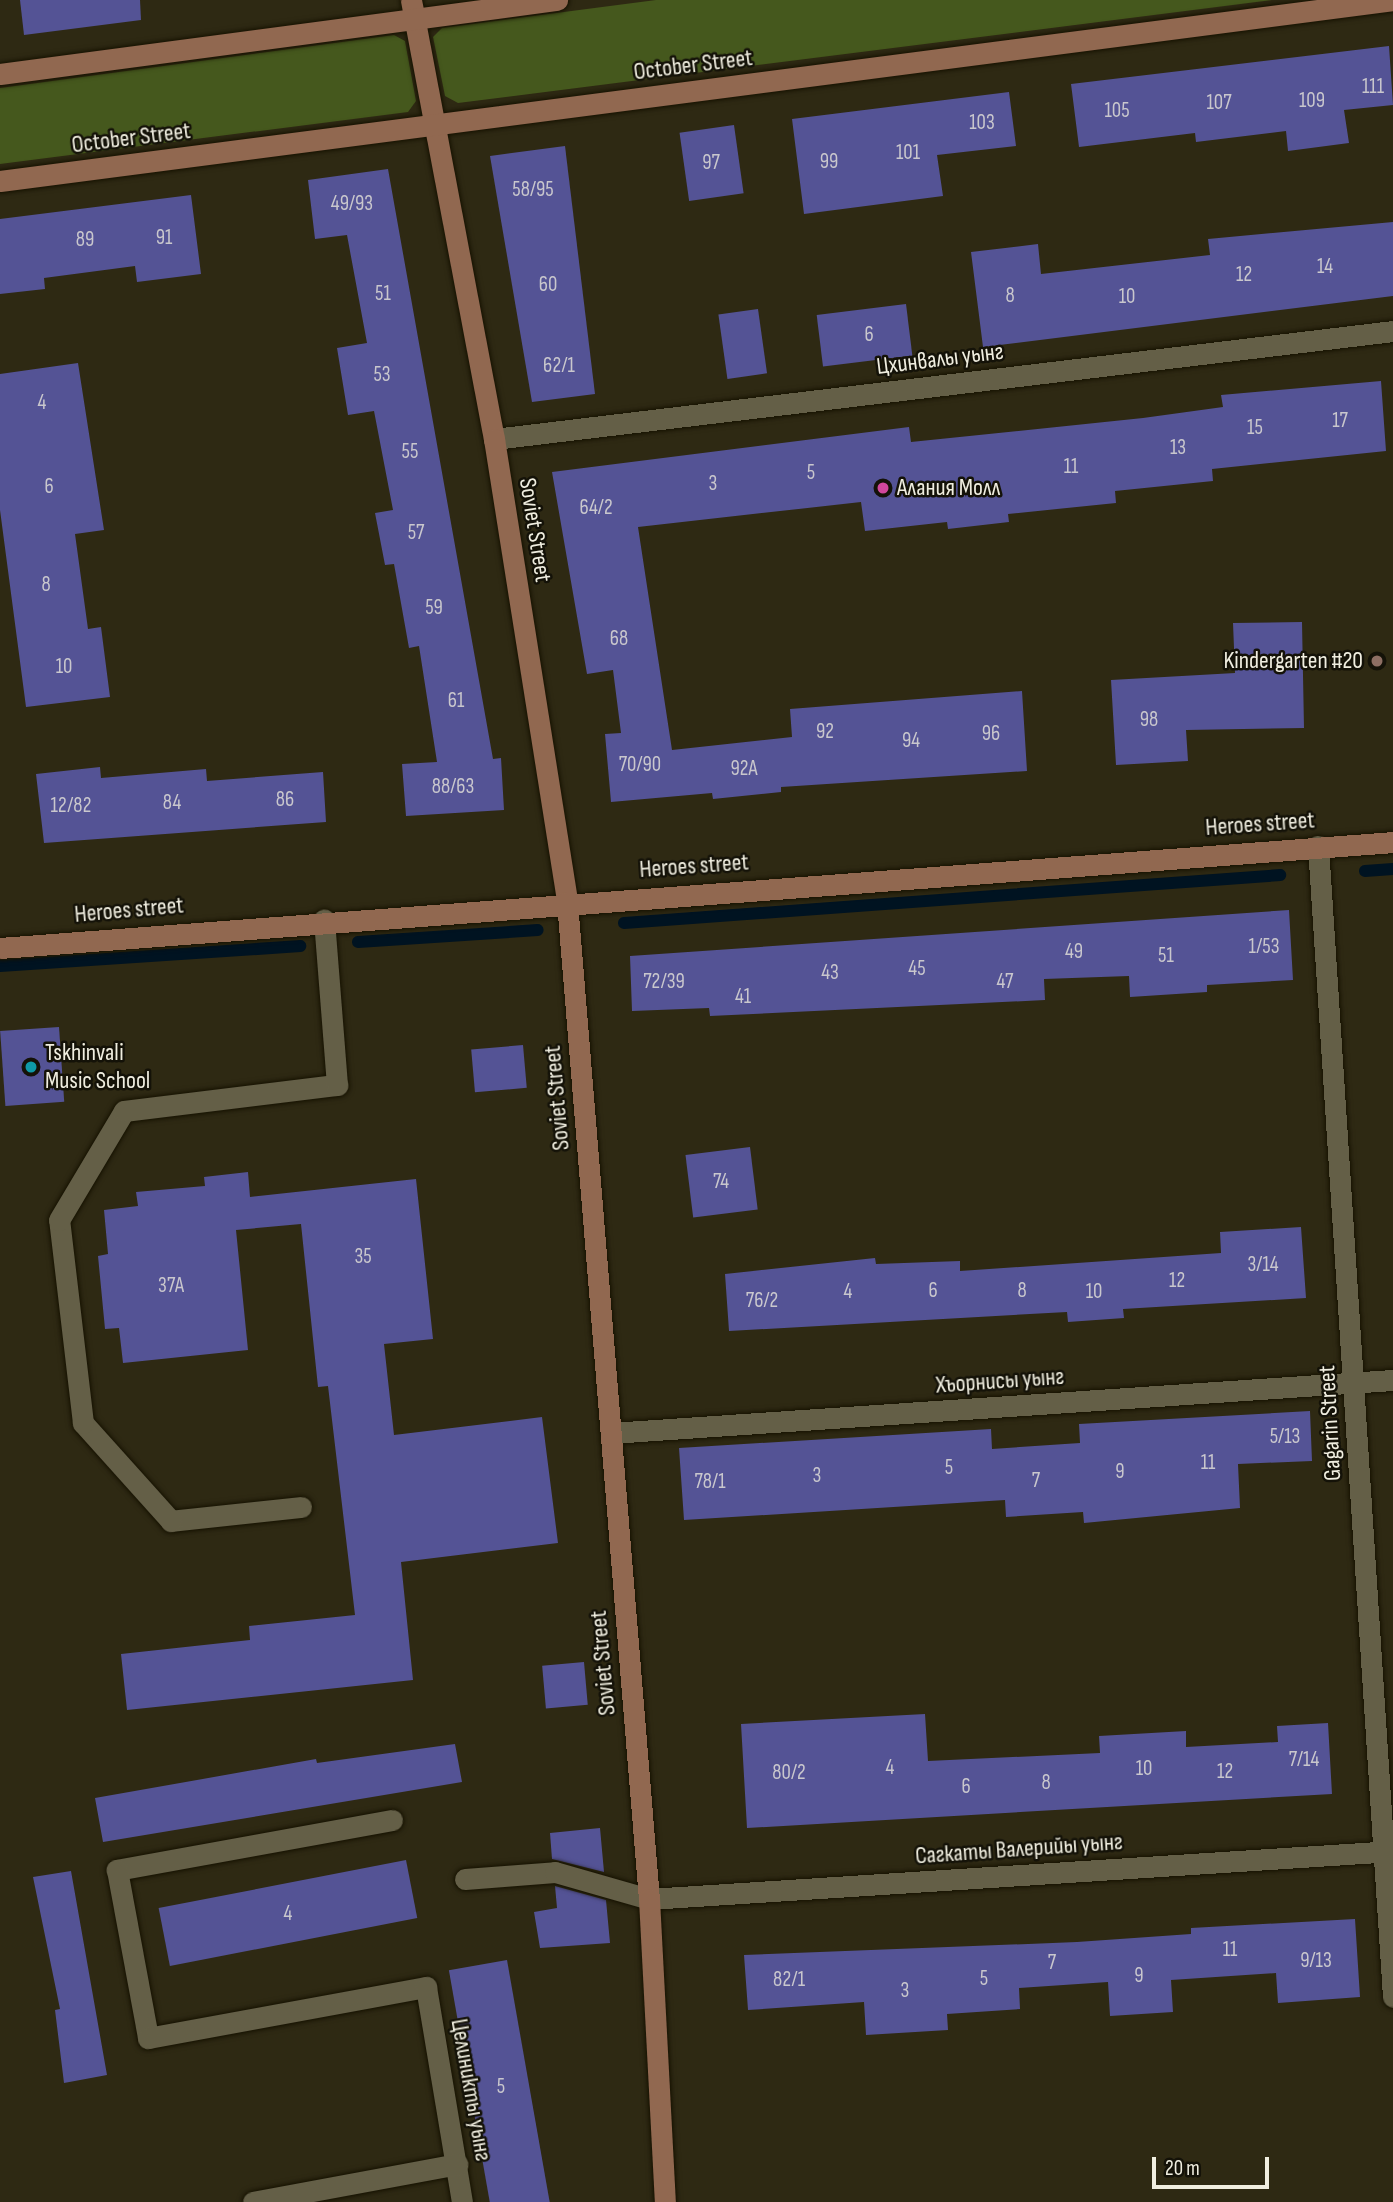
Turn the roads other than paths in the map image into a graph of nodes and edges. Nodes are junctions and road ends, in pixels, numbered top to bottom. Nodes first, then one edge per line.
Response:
1 (557, 0) edge
2 (1393, 0) edge
3 (413, 9) edge
4 (0, 74) edge
5 (435, 125) junction
6 (0, 181) edge
7 (1393, 331) edge
8 (494, 439) junction
9 (1393, 842) edge
10 (1318, 845) junction
11 (567, 902) junction
12 (324, 920) junction
13 (0, 946) edge
14 (1393, 1380) edge
15 (1354, 1384) junction
16 (611, 1433) junction
17 (301, 1507) dead end
18 (392, 1820) dead end
19 (1388, 1851) edge
20 (465, 1880) dead end
21 (649, 1899) junction
22 (1393, 1997) edge
23 (458, 2164) junction
24 (253, 2202) edge
25 (462, 2202) edge
26 (665, 2202) edge

1 - 3 street
2 - 5 street, October Street
3 - 4 street
3 - 5 street, Soviet Street
5 - 6 street, October Street
5 - 8 street, Soviet Street
7 - 8 street, Цхинвалы уынг
8 - 11 street, Soviet Street
9 - 10 street, Heroes street
10 - 11 street, Heroes street
10 - 15 street, Gagarin Street
11 - 12 street, Heroes street
11 - 16 street, Soviet Street
12 - 13 street, Heroes street
12 - 17 street
14 - 15 street, Хъорнисы уынг
15 - 16 street, Хъорнисы уынг
15 - 19 street, Gagarin Street
16 - 21 street, Soviet Street
18 - 23 street, Целиникты уынг
19 - 21 street, Сагкаты Валерийы уынг
19 - 22 street, Gagarin Street
20 - 21 street, Сагкаты Валерийы уынг
21 - 26 street, Soviet Street
23 - 24 street
23 - 25 street, Целиникты уынг

